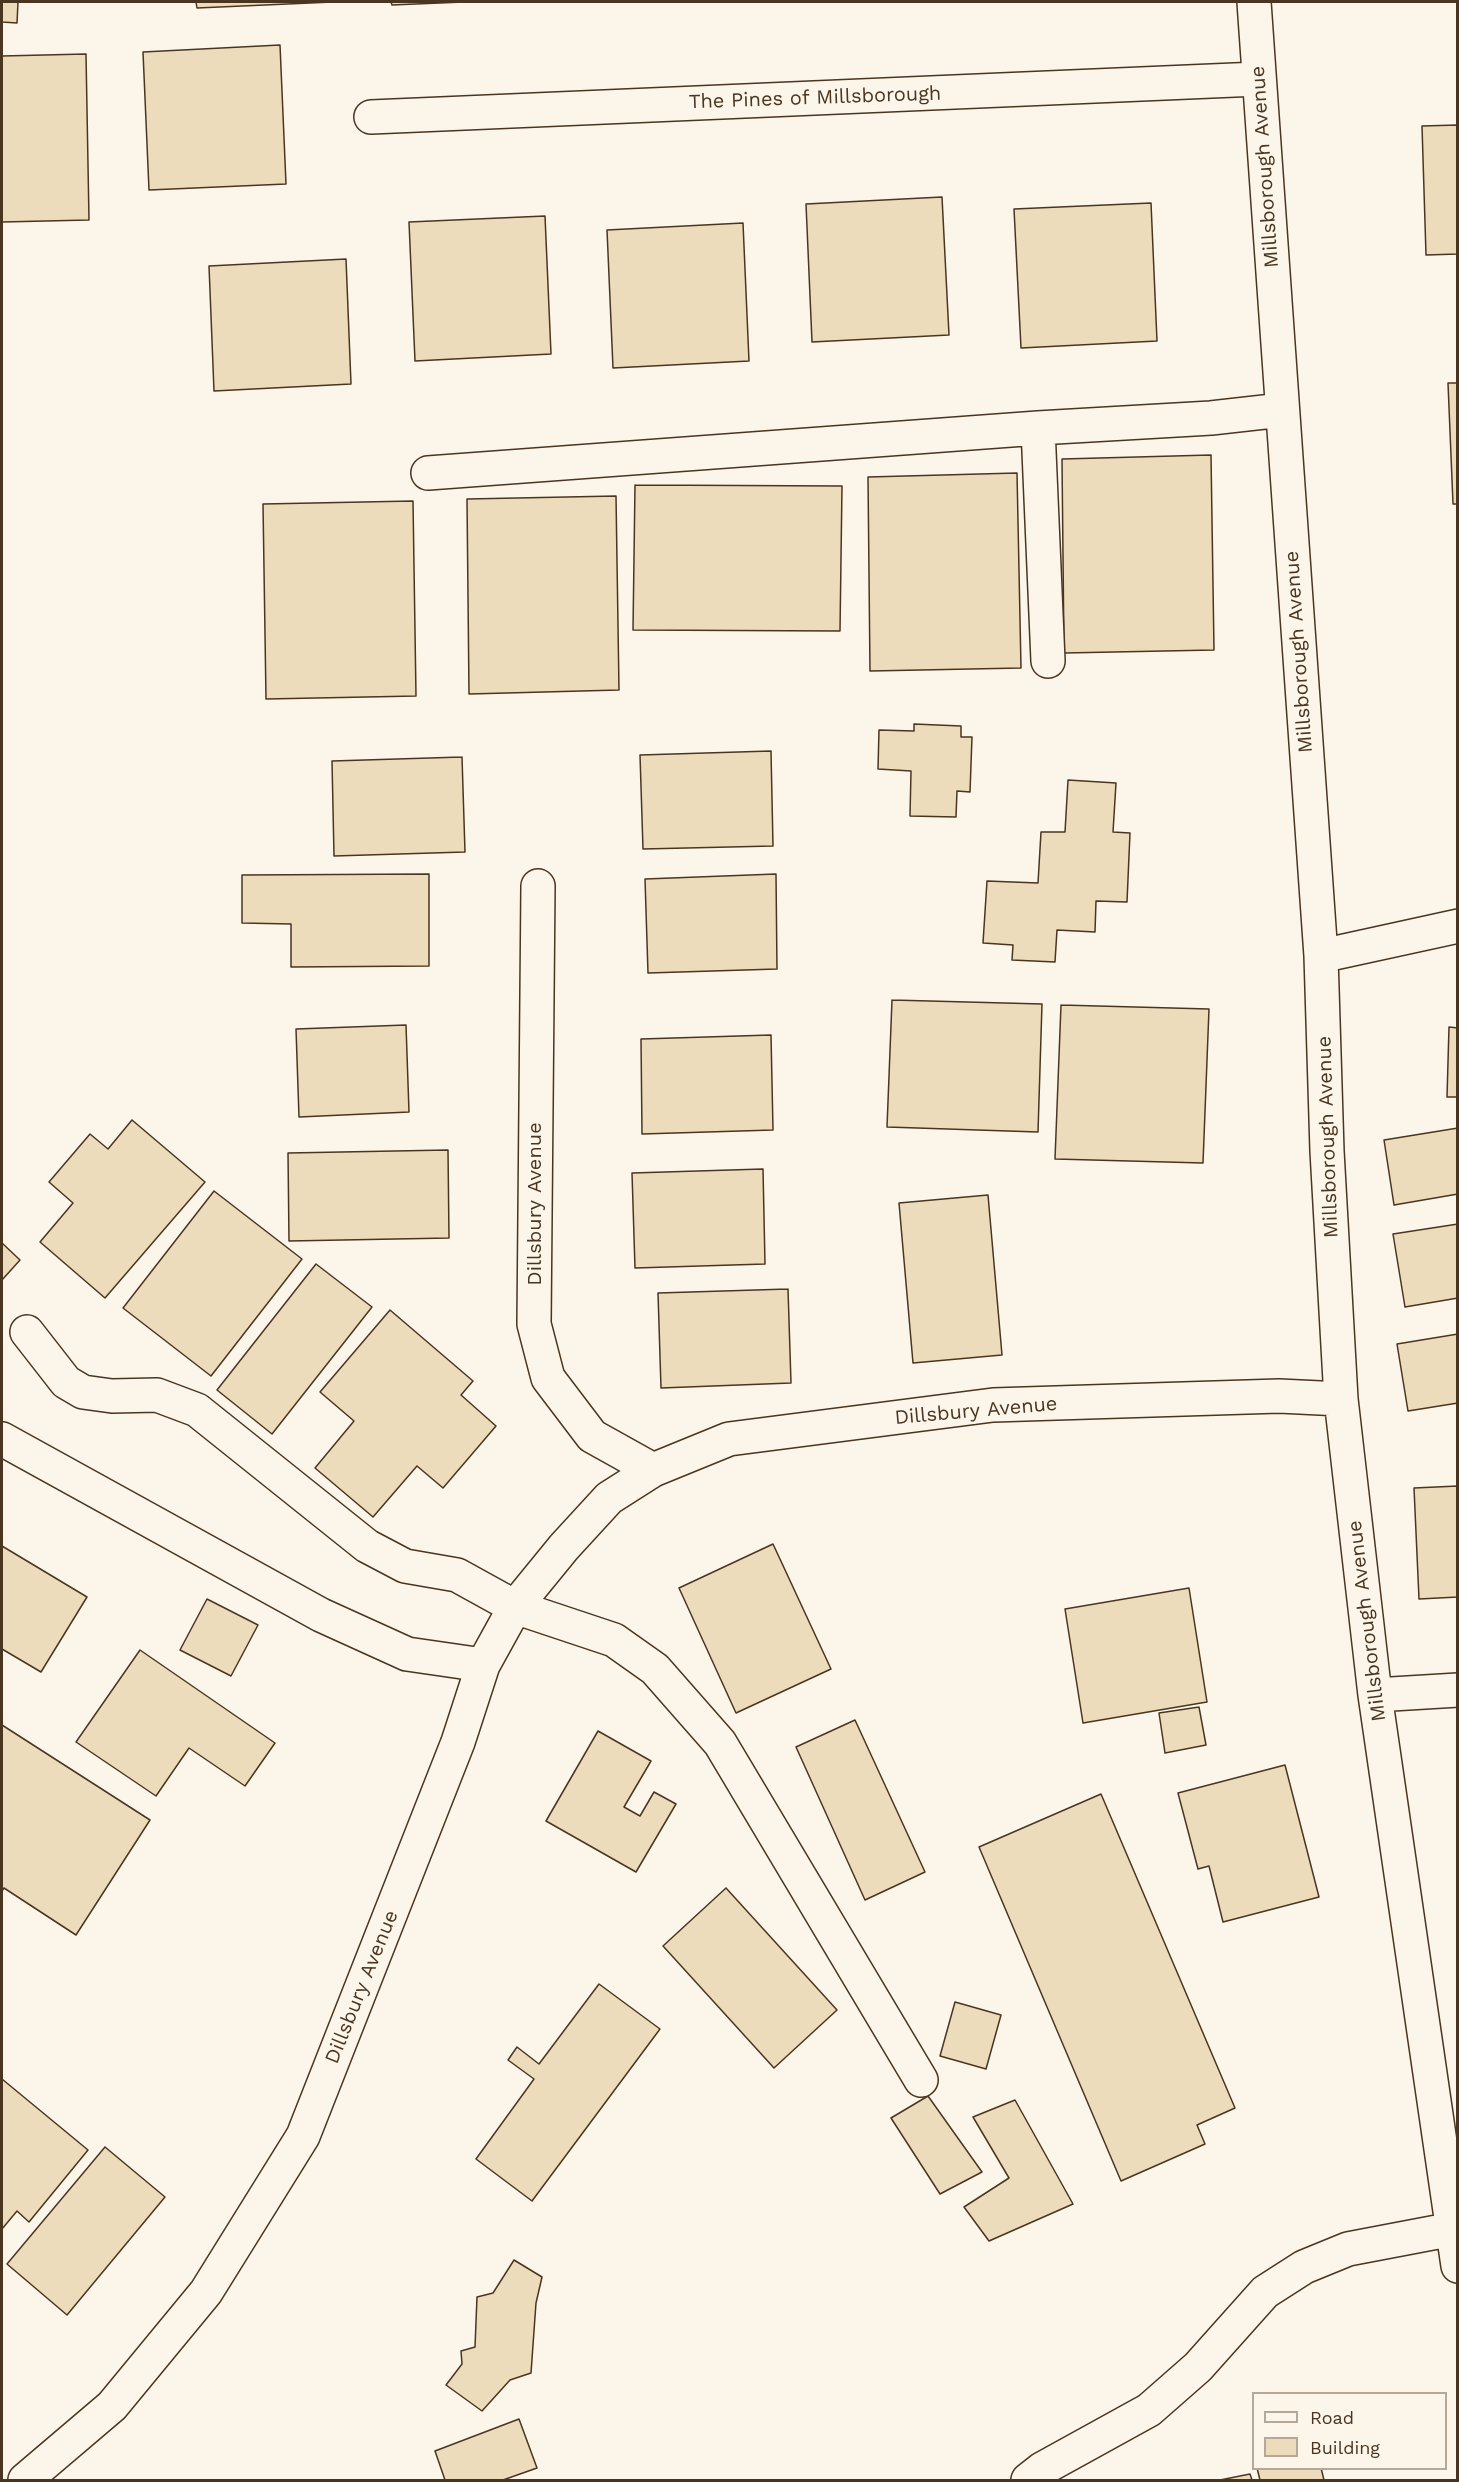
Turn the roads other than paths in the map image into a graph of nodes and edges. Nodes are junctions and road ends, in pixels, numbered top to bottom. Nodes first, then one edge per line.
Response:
1 (1254, 2) edge
2 (1258, 79) junction
3 (371, 117) dead end
4 (1282, 410) junction
5 (1038, 428) junction
6 (428, 473) dead end
7 (1048, 661) dead end
8 (538, 886) dead end
9 (1458, 926) edge
10 (1321, 956) junction
11 (27, 1332) dead end
12 (1341, 1399) junction
13 (2, 1439) edge
14 (653, 1470) junction
15 (515, 1607) junction
16 (483, 1665) junction
17 (1458, 1690) edge
18 (1375, 1695) junction
19 (921, 2080) dead end
20 (1453, 2229) junction
21 (1458, 2266) edge
22 (25, 2481) edge
23 (1028, 2481) edge

1 - 2 street, Millsborough Avenue
2 - 3 street, The Pines of Millsborough
2 - 4 street, Millsborough Avenue
4 - 5 street
4 - 10 street, Millsborough Avenue
5 - 6 street
5 - 7 street
8 - 14 street, Dillsbury Avenue
9 - 10 street
10 - 12 street, Millsborough Avenue
11 - 15 street
12 - 14 street, Dillsbury Avenue
12 - 18 street, Millsborough Avenue
13 - 16 street
14 - 15 street, Dillsbury Avenue
15 - 16 street, Dillsbury Avenue
15 - 19 street
16 - 22 street, Dillsbury Avenue
17 - 18 street
18 - 20 street, Millsborough Avenue
20 - 21 street, Millsborough Avenue
20 - 23 street

